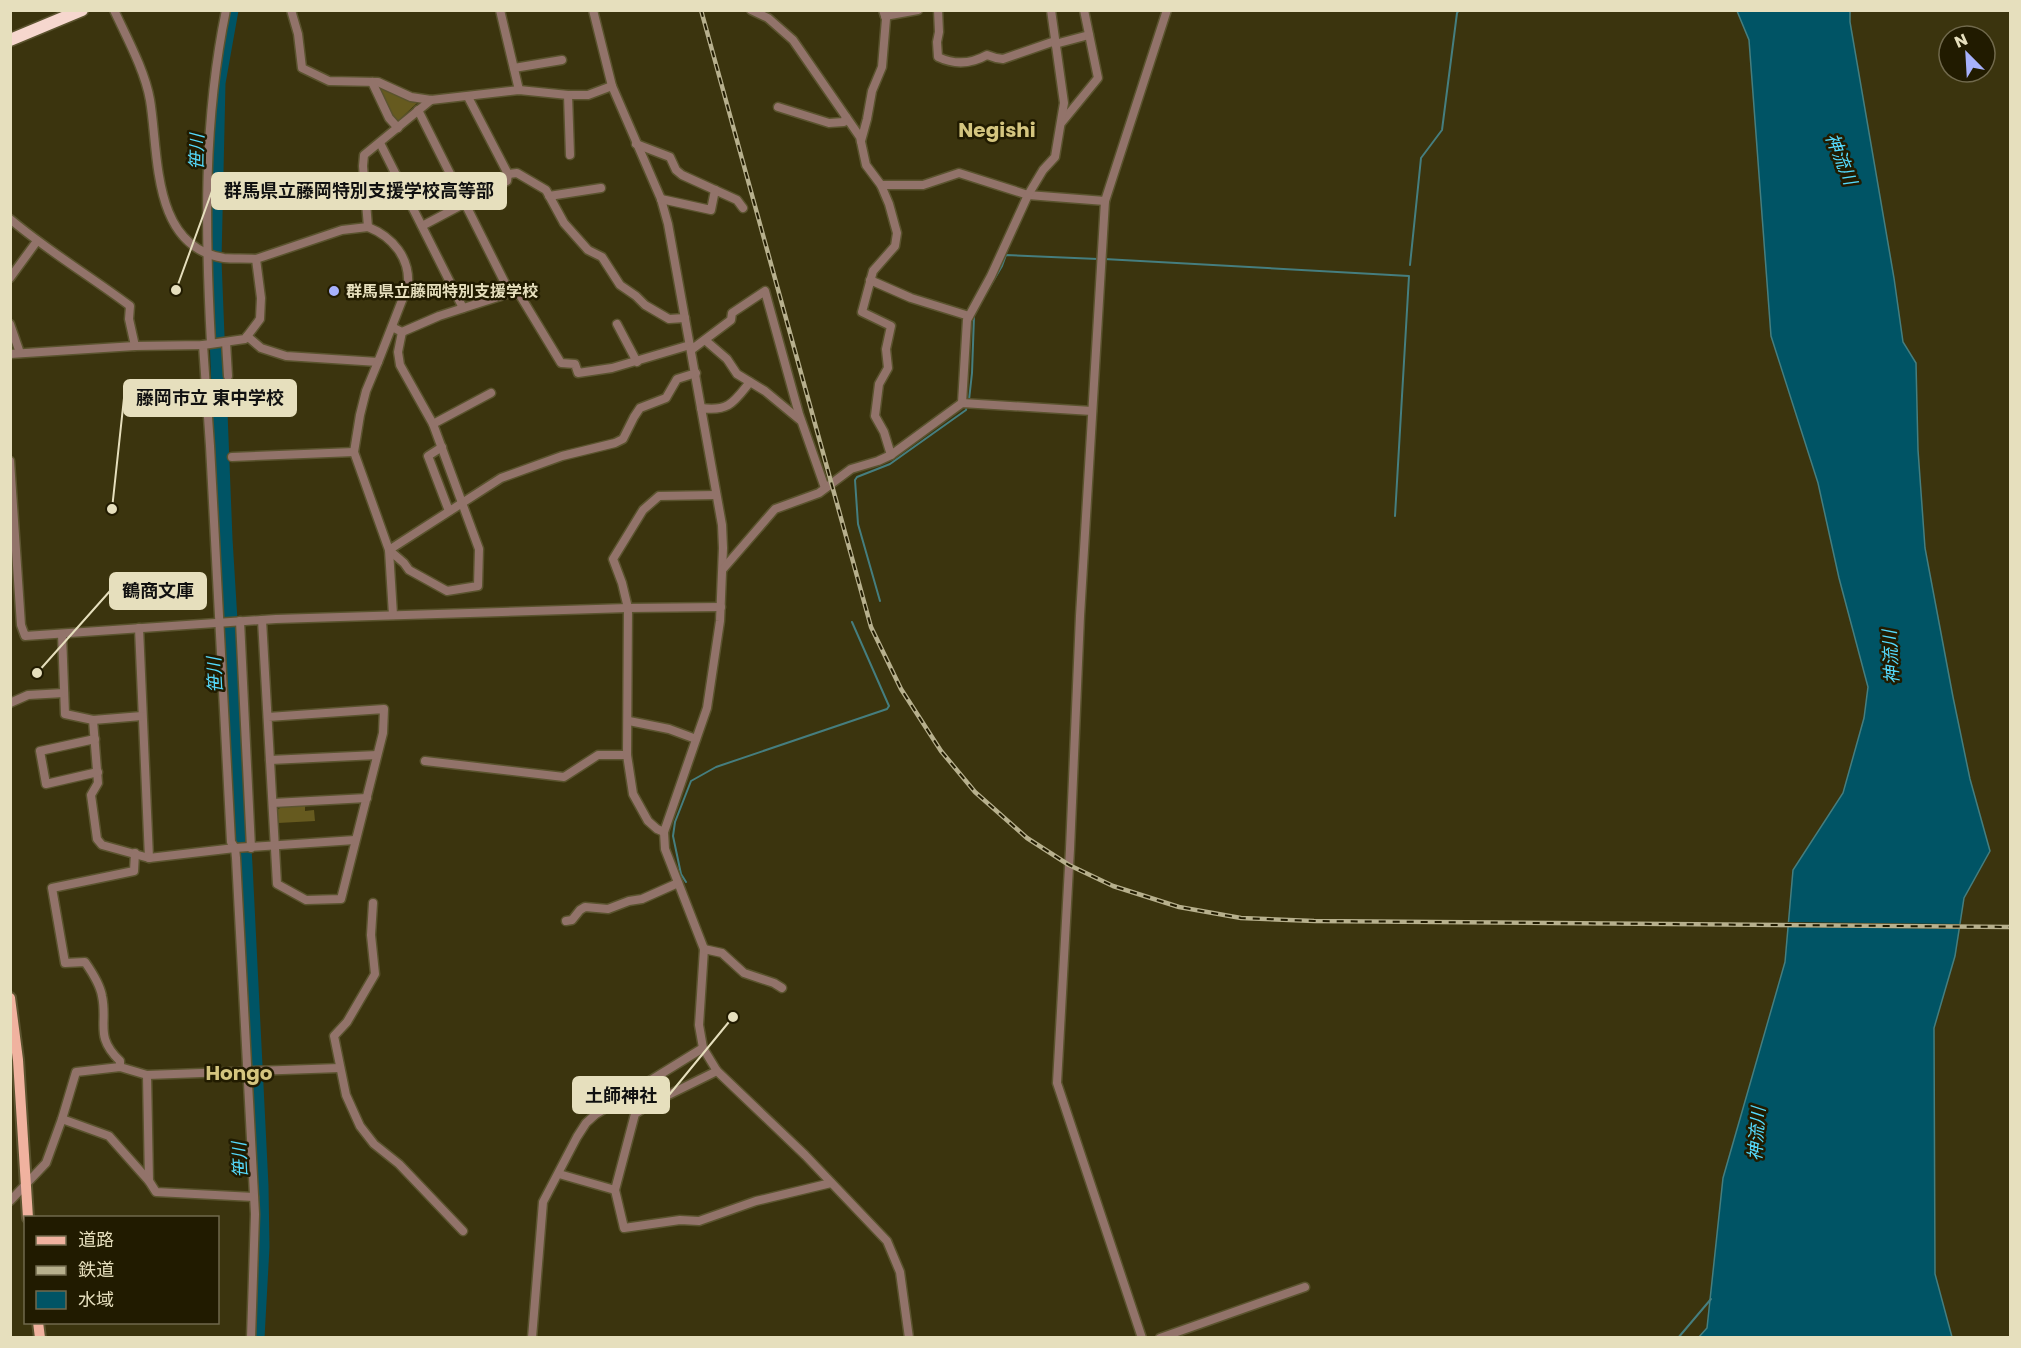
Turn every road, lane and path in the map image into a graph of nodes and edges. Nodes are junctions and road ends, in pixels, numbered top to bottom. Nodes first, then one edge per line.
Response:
1 (82, 10) edge
2 (114, 10) edge
3 (226, 10) edge
4 (291, 10) edge
5 (500, 10) edge
6 (593, 10) edge
7 (752, 10) edge
8 (918, 10) edge
9 (938, 10) edge
10 (1051, 10) edge
11 (1084, 10) edge
12 (1167, 10) edge
13 (884, 13) edge
14 (1089, 35) junction
15 (10, 40) edge
16 (1055, 42) junction
17 (562, 60) dead end
18 (514, 68) junction
19 (372, 82) junction
20 (612, 86) junction
21 (519, 90) junction
22 (568, 95) junction
23 (468, 97) junction
24 (431, 100) junction
25 (778, 107) dead end
26 (418, 110) junction
27 (846, 117) junction
28 (1062, 122) junction
29 (398, 128) junction
30 (861, 141) junction
31 (380, 143) junction
32 (636, 144) junction
33 (570, 155) dead end
34 (508, 174) junction
35 (880, 185) junction
36 (601, 188) dead end
37 (715, 190) junction
38 (1028, 195) junction
39 (549, 196) junction
40 (661, 199) junction
41 (1105, 201) junction
42 (465, 204) junction
43 (743, 208) dead end
44 (10, 219) edge
45 (422, 226) junction
46 (368, 227) junction
47 (37, 242) junction
48 (207, 253) junction
49 (256, 259) junction
50 (10, 278) edge
51 (870, 280) junction
52 (510, 293) junction
53 (463, 308) junction
54 (969, 316) junction
55 (685, 318) junction
56 (10, 324) edge
57 (617, 324) dead end
58 (392, 327) junction
59 (402, 332) junction
60 (248, 336) junction
61 (705, 340) junction
62 (226, 342) junction
63 (207, 344) junction
64 (135, 346) junction
65 (691, 348) junction
66 (15, 354) edge
67 (378, 362) junction
68 (637, 362) junction
69 (696, 373) junction
70 (228, 376) dead end
71 (750, 382) junction
72 (492, 393) dead end
73 (962, 403) junction
74 (701, 408) junction
75 (1092, 411) junction
76 (801, 421) junction
77 (433, 424) junction
78 (442, 447) junction
79 (354, 452) junction
80 (891, 455) junction
81 (232, 457) dead end
82 (10, 461) edge
83 (825, 488) junction
84 (716, 495) junction
85 (463, 503) junction
86 (448, 511) junction
87 (389, 550) junction
88 (723, 570) junction
89 (721, 607) junction
90 (628, 608) junction
91 (393, 615) junction
92 (262, 620) junction
93 (238, 622) junction
94 (223, 623) junction
95 (139, 628) junction
96 (62, 634) junction
97 (64, 693) junction
98 (10, 703) edge
99 (142, 716) junction
100 (268, 717) junction
101 (93, 720) junction
102 (629, 721) junction
103 (696, 739) junction
104 (95, 740) junction
105 (377, 755) junction
106 (627, 755) junction
107 (270, 759) junction
108 (425, 761) dead end
109 (98, 772) junction
110 (367, 798) junction
111 (273, 803) junction
112 (664, 832) junction
113 (355, 840) junction
114 (275, 845) junction
115 (237, 848) junction
116 (250, 848) junction
117 (135, 853) junction
118 (149, 858) junction
119 (678, 883) junction
120 (373, 903) dead end
121 (566, 921) dead end
122 (705, 949) junction
123 (782, 988) dead end
124 (10, 998) edge
125 (703, 1048) junction
126 (120, 1067) junction
127 (340, 1068) junction
128 (248, 1071) junction
129 (717, 1071) junction
130 (147, 1075) junction
131 (16, 1114) edge
132 (62, 1119) junction
133 (559, 1174) junction
134 (149, 1181) junction
135 (831, 1183) junction
136 (25, 1185) junction
137 (615, 1190) junction
138 (254, 1197) junction
139 (10, 1201) edge
140 (28, 1216) edge
141 (462, 1231) dead end
142 (1305, 1287) dead end
143 (251, 1338) edge
144 (532, 1338) edge
145 (909, 1338) edge
146 (1142, 1338) edge
147 (1160, 1338) edge

1 - 15 highway
2 - 48 street
3 - 48 street
4 - 19 street
5 - 18 street
6 - 20 street
7 - 27 street
8 - 13 street
9 - 16 street
10 - 16 street
11 - 14 street
12 - 41 street
13 - 30 street
14 - 16 street
14 - 28 street
16 - 28 street
17 - 18 street
18 - 21 street
19 - 24 street
19 - 29 street
20 - 22 street
20 - 32 street
21 - 22 street
21 - 23 street
22 - 33 street
23 - 24 street
23 - 34 street
24 - 26 street
25 - 27 street
26 - 29 street
26 - 42 street
27 - 30 street
28 - 38 street
29 - 31 street
30 - 35 street
31 - 45 street
31 - 46 street
32 - 37 street
32 - 40 street
34 - 39 street
34 - 42 street
35 - 38 street
35 - 51 street
36 - 39 street
37 - 40 street
37 - 43 street
38 - 41 street
38 - 54 street
39 - 55 street
40 - 55 street
41 - 75 street
42 - 45 street
42 - 52 street
44 - 47 street
45 - 53 street
46 - 49 street
46 - 58 street
47 - 50 street
47 - 64 street
48 - 49 street
48 - 63 street
49 - 60 street
51 - 54 street
51 - 80 street
52 - 53 street
52 - 68 street
53 - 59 street
54 - 73 street
55 - 65 street
56 - 66 street
57 - 68 street
58 - 59 street
58 - 67 street
59 - 77 street
60 - 62 street
60 - 67 street
61 - 65 street
61 - 71 street
61 - 76 street
62 - 63 street
62 - 70 street
63 - 64 street
63 - 94 street
64 - 66 street
65 - 68 street
65 - 69 street
67 - 79 street
69 - 74 street
69 - 85 street
71 - 74 street
71 - 76 street
72 - 77 street
73 - 75 street
73 - 80 street
74 - 84 street
75 - 146 street
76 - 83 street
77 - 78 street
78 - 85 street
78 - 86 street
79 - 81 street
79 - 87 street
80 - 83 street
82 - 96 street
83 - 88 street
84 - 88 street
84 - 90 street
85 - 86 street
85 - 87 street
86 - 87 street
87 - 91 street
88 - 89 street
89 - 90 street
89 - 103 street
90 - 91 street
90 - 102 street
91 - 92 street
92 - 93 street
92 - 100 street
93 - 94 street
93 - 116 street
94 - 95 street
94 - 115 street
95 - 96 street
95 - 99 street
96 - 97 street
97 - 98 street
97 - 101 street
99 - 101 street
99 - 118 street
100 - 105 street
100 - 107 street
101 - 104 street
102 - 103 street
102 - 106 street
103 - 112 street
104 - 109 street
104 - 109 street
105 - 107 street
105 - 110 street
106 - 108 street
106 - 112 street
107 - 111 street
109 - 117 street
110 - 111 street
110 - 113 street
111 - 114 street
112 - 119 street
113 - 114 street
113 - 114 street
114 - 116 street
115 - 116 street
115 - 118 street
115 - 128 street
117 - 118 street
117 - 126 street
119 - 121 street
119 - 122 street
120 - 127 street
122 - 123 street
122 - 125 street
124 - 131 main road
125 - 129 street
125 - 133 street
126 - 130 street
126 - 132 street
127 - 128 street
127 - 141 street
128 - 130 street
128 - 138 street
129 - 135 street
129 - 137 street
130 - 134 street
131 - 136 main road
132 - 134 street
132 - 136 street
133 - 137 street
133 - 144 street
134 - 138 street
135 - 137 street
135 - 145 street
136 - 139 street
136 - 140 main road
138 - 143 street
142 - 147 street

